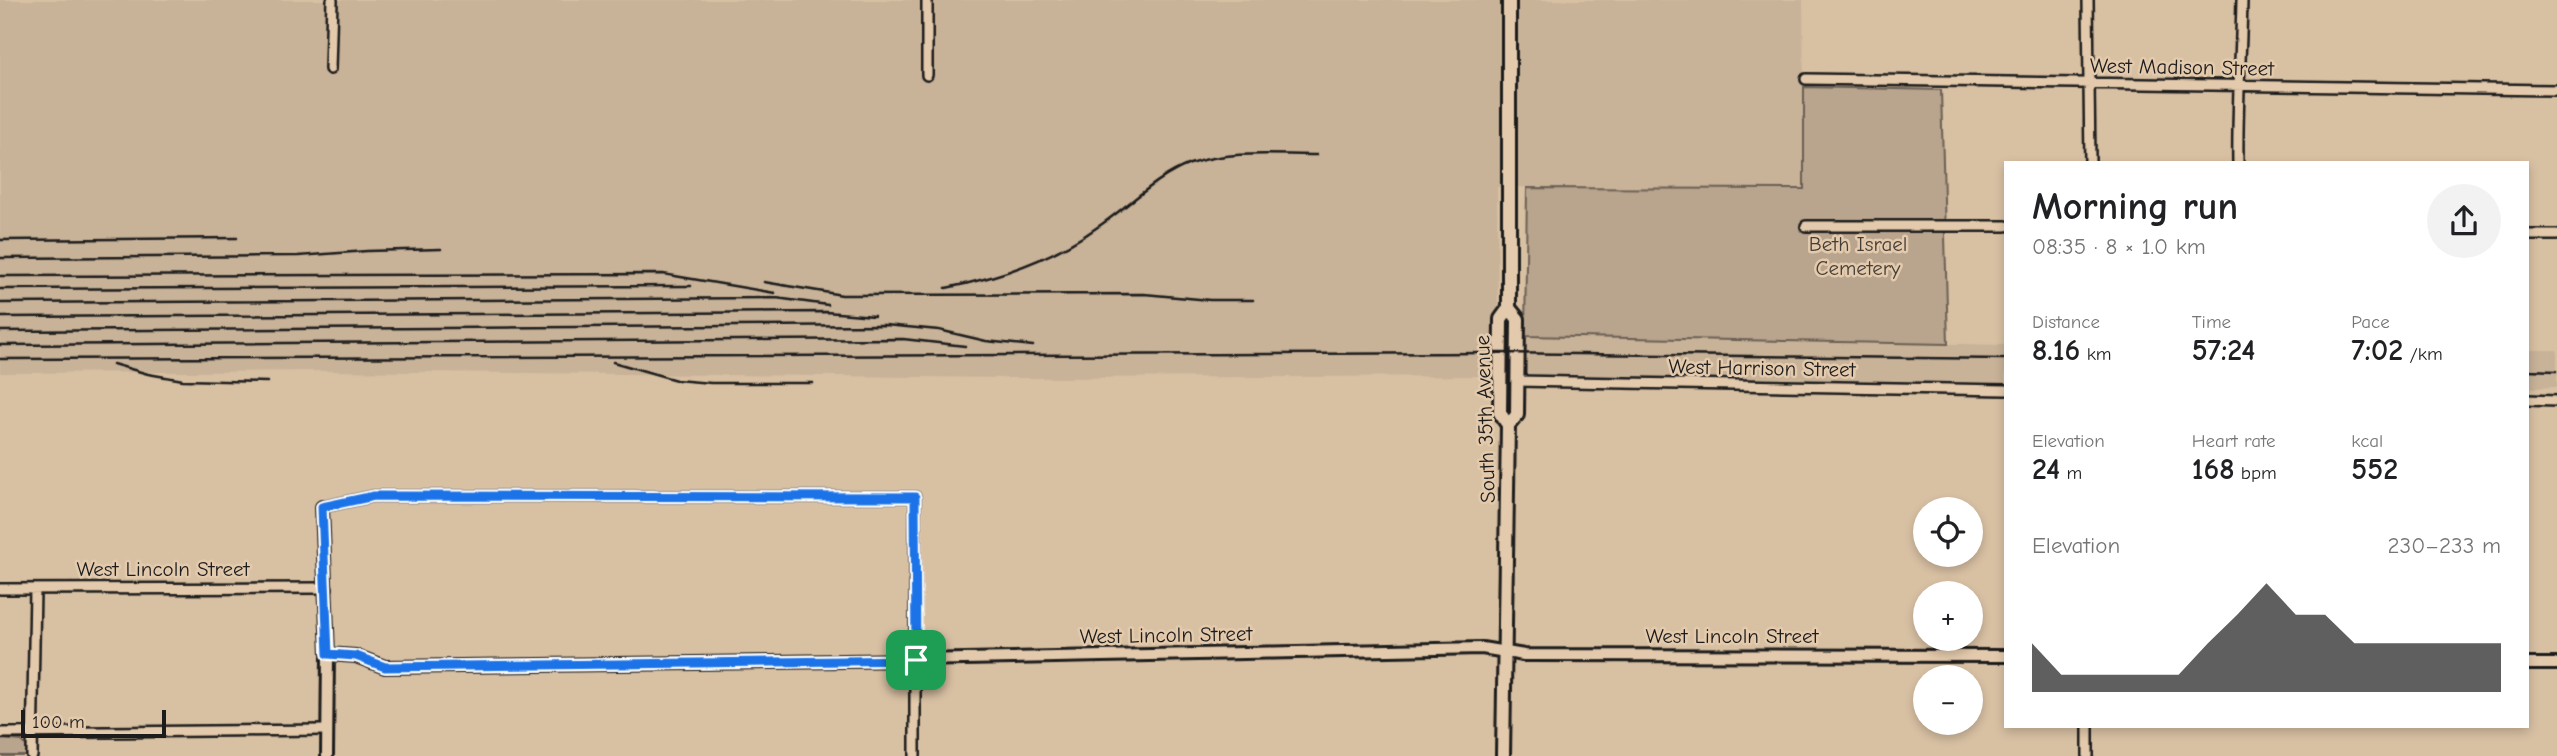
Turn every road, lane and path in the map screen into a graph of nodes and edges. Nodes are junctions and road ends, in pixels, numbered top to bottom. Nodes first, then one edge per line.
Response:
1 (332, 0) edge
2 (926, 0) edge
3 (1509, 0) edge
4 (2088, 0) edge
5 (2242, 0) edge
6 (330, 69) dead end
7 (927, 75) dead end
8 (1806, 79) dead end
9 (2090, 83) junction
10 (2241, 86) junction
11 (2557, 90) edge
12 (2090, 161) edge
13 (2238, 161) edge
14 (1806, 226) dead end
15 (2004, 226) edge
16 (2529, 235) edge
17 (2557, 235) edge
18 (1509, 309) junction
19 (1517, 381) junction
20 (2004, 390) edge
21 (2529, 400) edge
22 (2557, 401) edge
23 (1508, 425) junction
24 (322, 507) joint
25 (327, 588) junction
26 (0, 589) edge
27 (35, 589) junction
28 (1504, 652) junction
29 (328, 654) junction
30 (2004, 656) edge
31 (916, 660) junction
32 (2529, 664) edge
33 (2557, 664) edge
34 (2088, 728) edge
35 (327, 730) junction
36 (0, 733) edge
37 (32, 733) junction
38 (32, 756) edge
39 (327, 756) edge
40 (915, 756) edge
41 (1503, 756) edge
42 (2088, 756) edge

1 - 6 street
2 - 7 street
3 - 18 main road, South 35th Avenue
4 - 9 street
5 - 10 street
8 - 9 street, West Madison Street
9 - 10 street, West Madison Street
9 - 12 street
10 - 11 street, West Madison Street
10 - 13 street
14 - 15 street
16 - 17 street
18 - 19 main road
18 - 23 main road, South 35th Avenue
19 - 20 street, West Harrison Street
19 - 23 main road
21 - 22 street
23 - 28 main road, South 35th Avenue
24 - 25 street
24 - 31 street
25 - 27 street, West Lincoln Street
25 - 29 street
26 - 27 street, West Lincoln Street
27 - 37 street
28 - 30 street, West Lincoln Street
28 - 31 street, West Lincoln Street
28 - 41 main road, South 35th Avenue
29 - 31 street, West Lincoln Street
29 - 35 street
31 - 40 street
32 - 33 street
34 - 42 street
35 - 37 street
35 - 39 street
36 - 37 street
37 - 38 street

